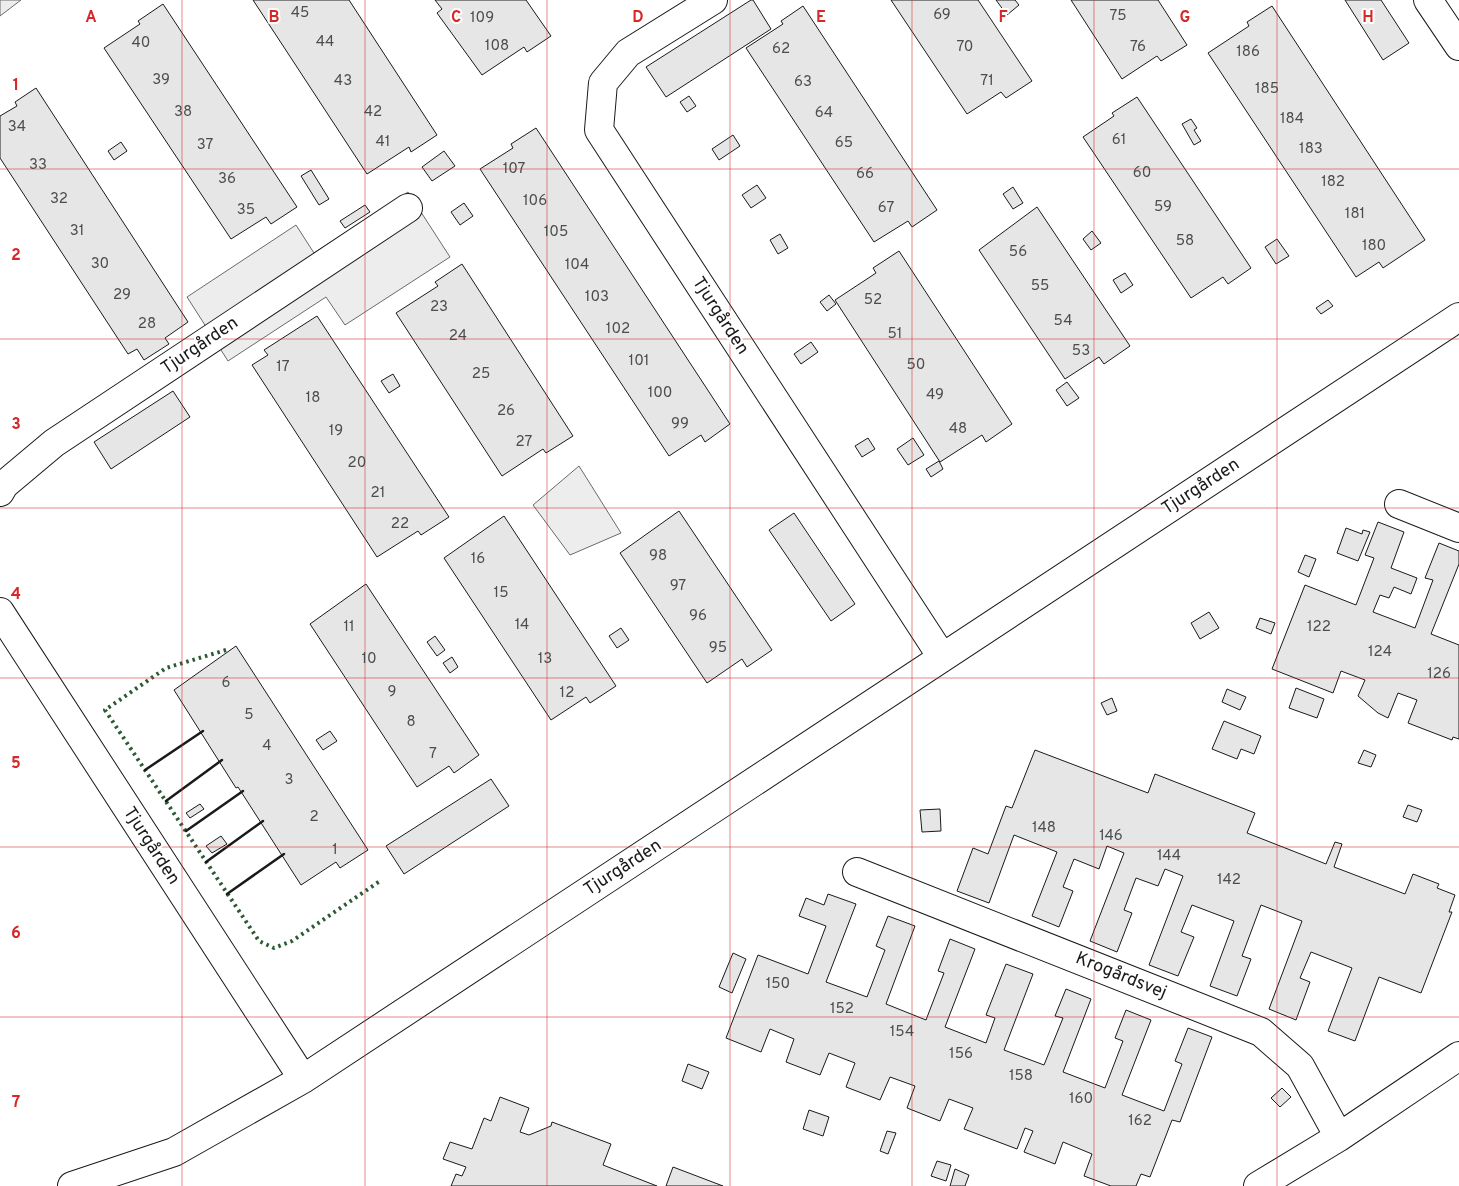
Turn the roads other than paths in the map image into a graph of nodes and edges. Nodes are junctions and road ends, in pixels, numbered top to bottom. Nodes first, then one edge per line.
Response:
1 (712, 0) edge
2 (1428, 0) edge
3 (1459, 46) edge
4 (408, 208) dead end
5 (1459, 317) edge
6 (0, 492) edge
7 (1399, 504) dead end
8 (1459, 528) edge
9 (0, 612) edge
10 (942, 657) junction
11 (857, 872) dead end
12 (1459, 1056) edge
13 (304, 1079) junction
14 (1339, 1137) junction
15 (72, 1186) edge
16 (1258, 1186) edge

1 - 10 street, Tjurgården
2 - 3 street
4 - 6 street, Tjurgården
5 - 10 street, Tjurgården
7 - 8 street
9 - 13 street, Tjurgården
10 - 13 street, Tjurgården
11 - 14 street, Krogårdsvej
12 - 14 street
13 - 15 street, Tjurgården
14 - 16 street

